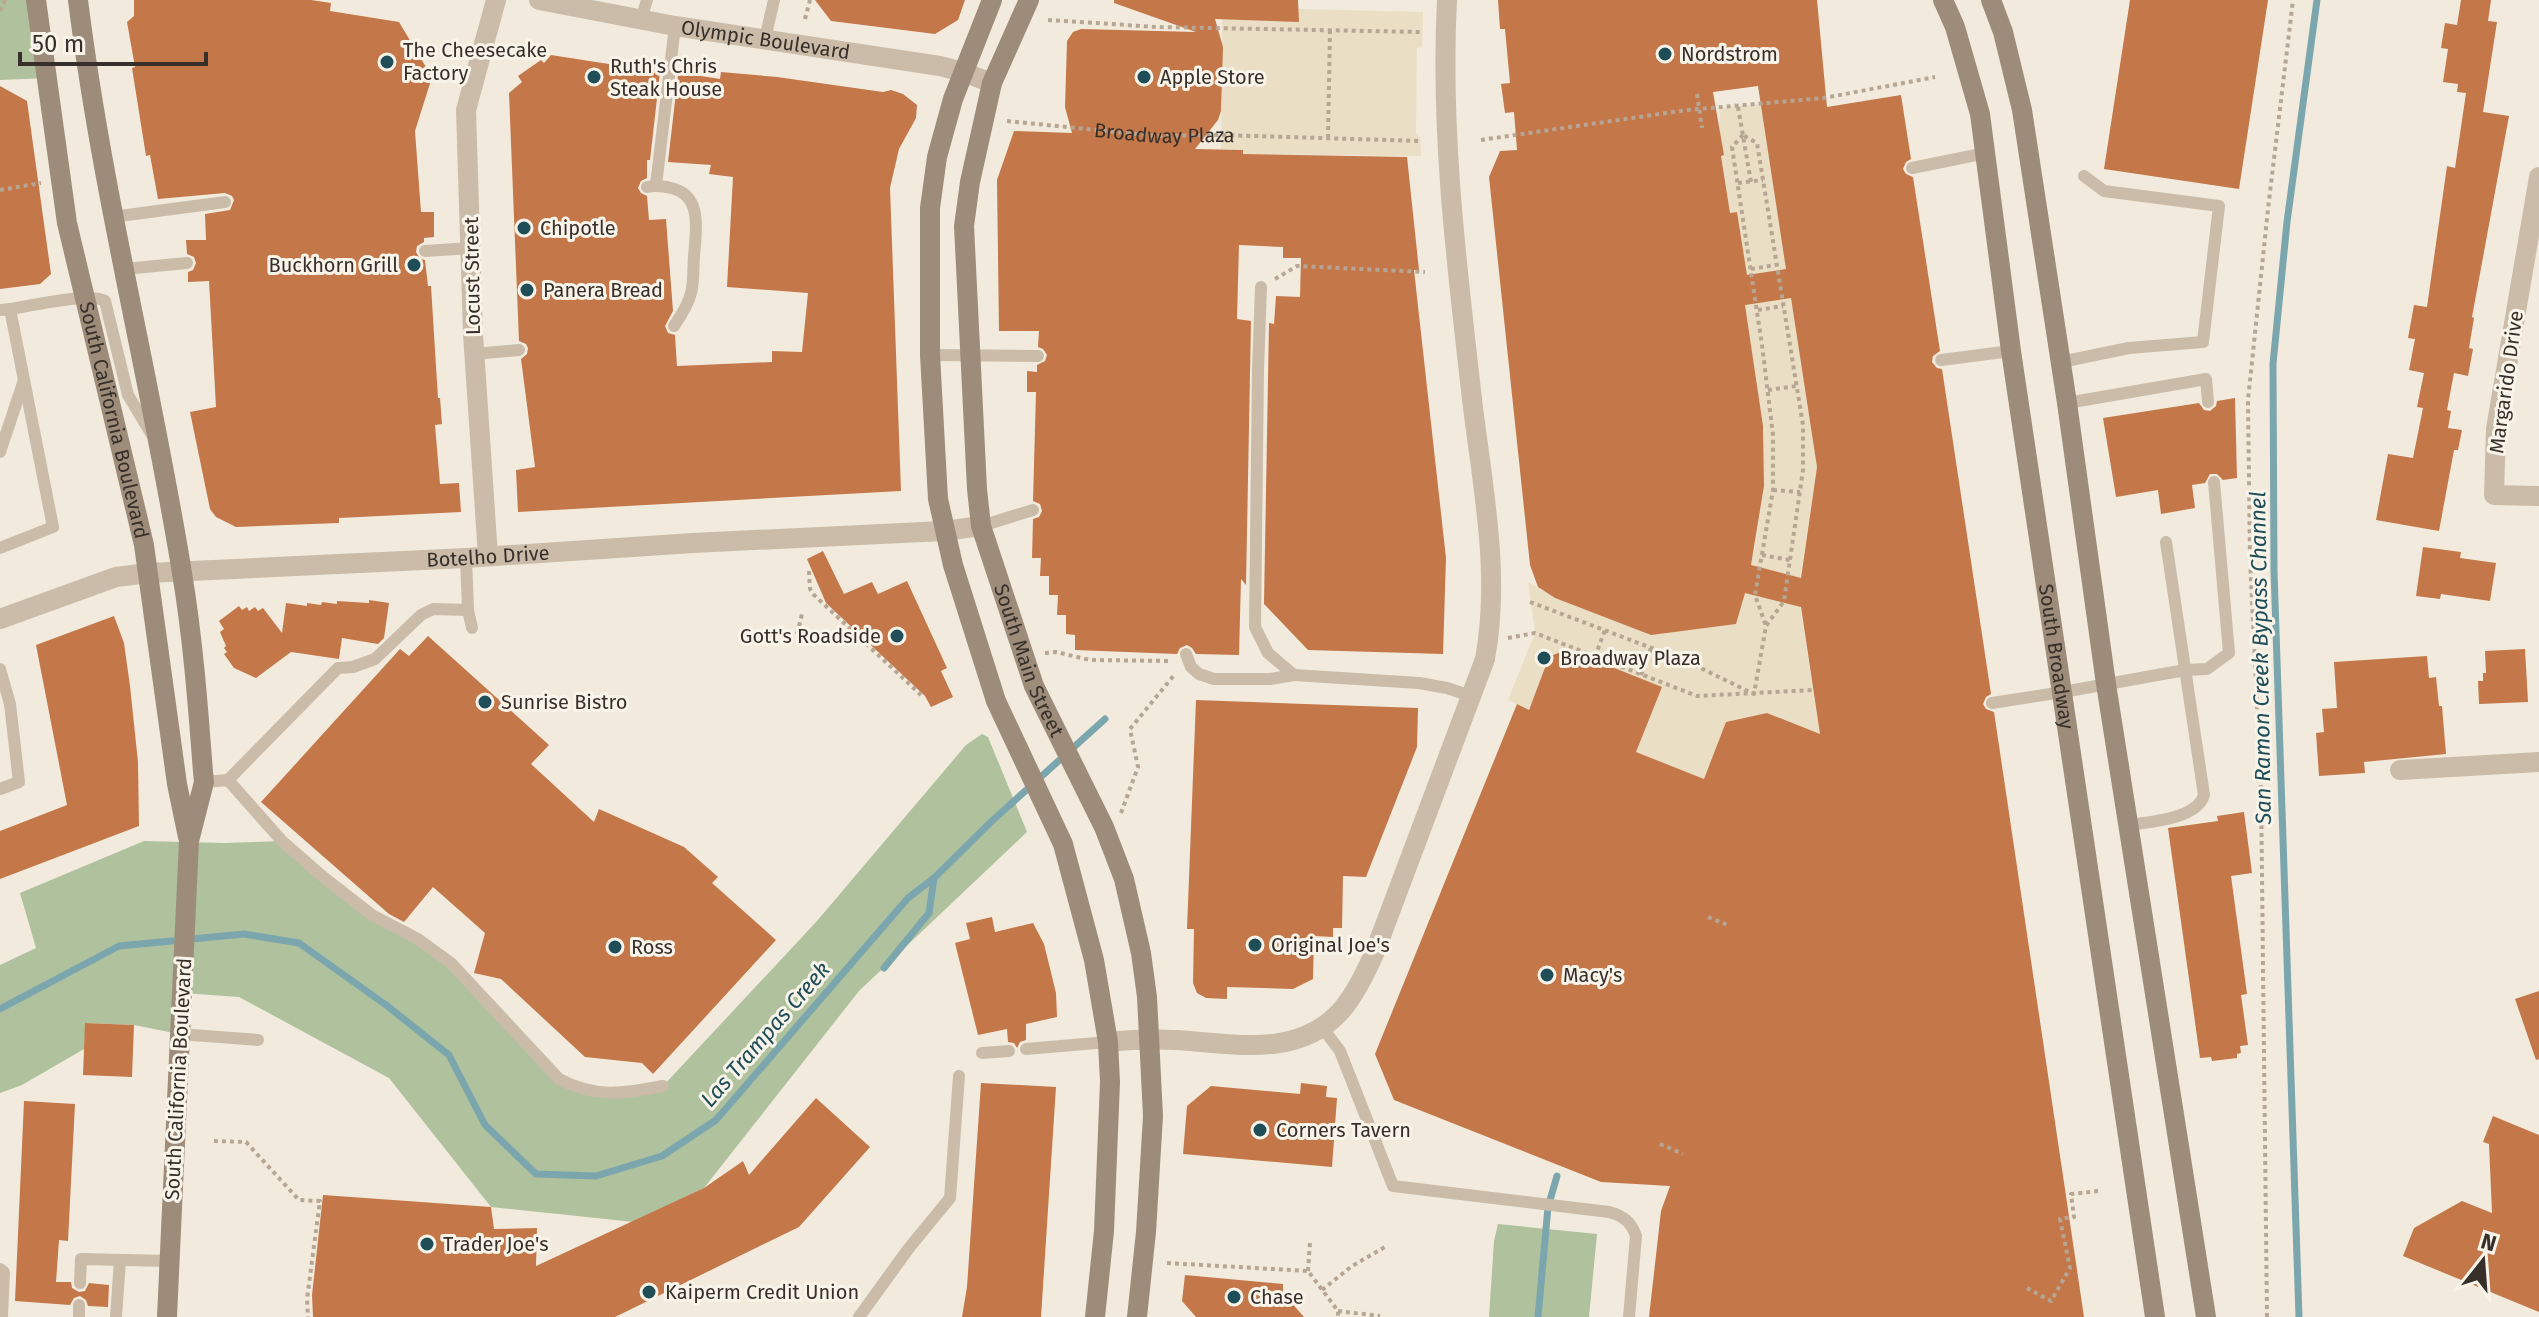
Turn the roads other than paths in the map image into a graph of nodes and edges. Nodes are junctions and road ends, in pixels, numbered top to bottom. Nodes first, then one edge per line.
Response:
1 (36, 0) edge
2 (78, 0) edge
3 (496, 0) edge
4 (539, 0) edge
5 (774, 0) edge
6 (992, 0) edge
7 (1029, 0) edge
8 (1447, 0) edge
9 (1943, 0) edge
10 (1991, 0) edge
11 (611, 7) edge
12 (644, 10) edge
13 (675, 26) junction
14 (765, 39) junction
15 (963, 72) junction
16 (992, 83) junction
17 (1986, 153) junction
18 (1912, 168) dead end
19 (2084, 176) dead end
20 (2539, 177) edge
21 (225, 202) dead end
22 (112, 217) junction
23 (471, 248) junction
24 (425, 251) dead end
25 (187, 263) dead end
26 (124, 269) junction
27 (1261, 287) road end
28 (83, 297) junction
29 (5, 310) edge
30 (674, 326) dead end
31 (519, 350) dead end
32 (2011, 351) junction
33 (474, 354) junction
34 (930, 355) junction
35 (971, 356) junction
36 (1038, 356) dead end
37 (1941, 360) dead end
38 (2061, 362) junction
39 (24, 379) junction
40 (2208, 402) dead end
41 (2067, 403) junction
42 (159, 446) junction
43 (1, 447) edge
44 (2214, 482) dead end
45 (2539, 496) edge
46 (1033, 510) dead end
47 (981, 526) junction
48 (944, 531) junction
49 (2166, 542) dead end
50 (0, 548) edge
51 (488, 556) junction
52 (466, 558) junction
53 (182, 571) junction
54 (148, 573) junction
55 (468, 610) junction
56 (0, 619) edge
57 (472, 628) dead end
58 (1183, 657) road end
59 (0, 669) edge
60 (2185, 670) junction
61 (1294, 675) junction
62 (2106, 684) junction
63 (2063, 692) junction
64 (1471, 696) junction
65 (1992, 703) dead end
66 (2539, 762) edge
67 (2400, 770) dead end
68 (228, 780) junction
69 (204, 782) junction
70 (0, 789) edge
71 (2128, 825) junction
72 (189, 841) junction
73 (1322, 1027) junction
74 (179, 1034) junction
75 (1149, 1039) junction
76 (258, 1040) dead end
77 (1108, 1042) junction
78 (1026, 1049) dead end
79 (1009, 1051) dead end
80 (982, 1053) dead end
81 (959, 1076) dead end
82 (663, 1086) dead end
83 (120, 1260) junction
84 (169, 1261) junction
85 (0, 1269) edge
86 (80, 1283) dead end
87 (2, 1317) edge
88 (116, 1317) edge
89 (167, 1317) edge
90 (859, 1317) edge
91 (1095, 1317) edge
92 (1137, 1317) edge
93 (1629, 1317) edge
94 (2155, 1317) edge
95 (2206, 1317) edge

1 - 28 main road, South California Boulevard
2 - 22 main road, South California Boulevard
3 - 23 street, Locust Street
4 - 11 street, Olympic Boulevard
5 - 14 lane
6 - 15 main road, South Main Street
7 - 16 main road, South Main Street
8 - 64 street
9 - 17 main road, South Broadway
10 - 38 main road
11 - 12 street, Olympic Boulevard
12 - 13 street, Olympic Boulevard
13 - 14 street, Olympic Boulevard
13 - 30 lane
14 - 15 street, Olympic Boulevard
15 - 16 street, Olympic Boulevard
15 - 34 main road, South Main Street
16 - 35 main road, South Main Street
17 - 18 lane
17 - 32 main road, South Broadway
19 - 38 lane
20 - 45 street, Margarido Drive
21 - 22 lane
22 - 26 main road, South California Boulevard
23 - 24 lane
23 - 33 street, Locust Street
25 - 26 lane
26 - 42 main road, South California Boulevard
27 - 61 lane
28 - 29 lane
28 - 42 lane
28 - 54 main road, South California Boulevard
29 - 39 lane
31 - 33 lane
32 - 37 lane
32 - 63 main road, South Broadway
33 - 51 street, Locust Street
34 - 35 lane
34 - 48 main road, South Main Street
35 - 36 lane
35 - 47 main road, South Main Street
38 - 41 main road
39 - 43 lane
39 - 50 lane
40 - 41 lane
41 - 62 main road
42 - 53 main road, South California Boulevard
44 - 60 lane
46 - 47 lane
47 - 48 street, Botelho Drive
47 - 75 main road, South Main Street
48 - 51 street, Botelho Drive
48 - 77 main road, South Main Street
49 - 60 lane
51 - 52 street, Botelho Drive
52 - 53 street, Botelho Drive
52 - 55 lane
53 - 54 street, Botelho Drive
53 - 69 main road, South California Boulevard
54 - 56 street, Botelho Drive
54 - 72 main road, South California Boulevard
55 - 57 lane
55 - 68 lane
58 - 61 lane
59 - 70 lane
60 - 62 lane
60 - 71 lane
61 - 64 lane
62 - 63 lane
62 - 71 main road
63 - 65 lane
63 - 94 main road, South Broadway
64 - 73 street
66 - 67 street
68 - 69 lane
68 - 82 lane
69 - 72 main road, South California Boulevard
71 - 95 main road
72 - 74 main road, South California Boulevard
73 - 75 street
73 - 93 lane
74 - 76 lane
74 - 84 main road, South California Boulevard
75 - 77 street
75 - 92 main road, South Main Street
77 - 78 lane
77 - 91 main road, South Main Street
79 - 80 lane
81 - 90 lane
83 - 84 lane
83 - 86 lane
83 - 88 lane
84 - 89 main road, South California Boulevard
85 - 87 lane

